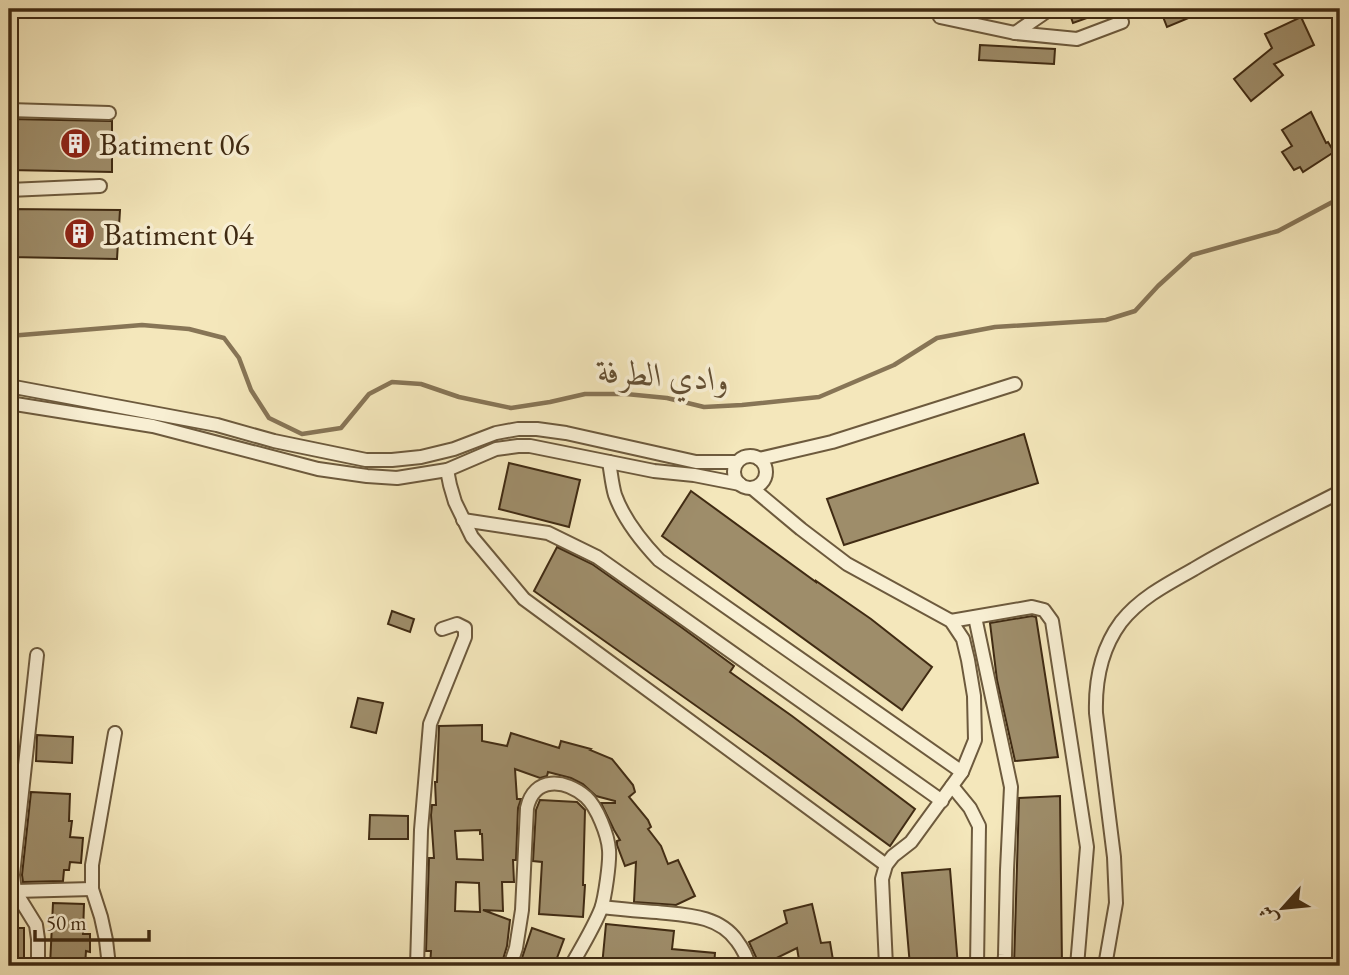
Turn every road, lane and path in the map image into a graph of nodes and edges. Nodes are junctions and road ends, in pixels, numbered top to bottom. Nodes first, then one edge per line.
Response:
1 (936, 9) edge
2 (1051, 9) edge
3 (1122, 22) dead end
4 (1015, 33) junction
5 (9, 110) edge
6 (109, 113) dead end
7 (100, 186) dead end
8 (9, 191) edge
9 (1015, 384) dead end
10 (9, 386) edge
11 (9, 404) edge
12 (759, 459) junction
13 (609, 462) junction
14 (737, 462) junction
15 (447, 470) junction
16 (746, 486) junction
17 (1340, 492) edge
18 (463, 520) junction
19 (975, 617) junction
20 (951, 621) junction
21 (442, 628) dead end
22 (37, 655) dead end
23 (115, 733) dead end
24 (962, 772) junction
25 (952, 786) junction
26 (942, 801) junction
27 (886, 865) junction
28 (92, 889) junction
29 (15, 891) junction
30 (602, 907) junction
31 (38, 966) edge
32 (109, 966) edge
33 (417, 966) edge
34 (510, 966) edge
35 (571, 966) edge
36 (749, 966) edge
37 (886, 966) edge
38 (977, 966) edge
39 (1004, 966) edge
40 (1077, 966) edge
41 (1105, 966) edge

1 - 4 street
2 - 4 street
3 - 4 street
5 - 6 street
7 - 8 street
9 - 12 street
10 - 14 street
11 - 15 street
12 - 14 street
12 - 16 street
13 - 15 street
13 - 16 street
13 - 24 street
14 - 16 street
15 - 18 street
16 - 20 street
17 - 41 street
18 - 26 street
18 - 27 street
19 - 20 street
19 - 39 street
19 - 40 street
20 - 24 street
21 - 33 street
22 - 29 street
23 - 28 street
24 - 25 street
25 - 26 street
25 - 38 street
26 - 27 street
27 - 37 street
28 - 29 street
28 - 32 street
29 - 31 street
30 - 34 street
30 - 35 street
30 - 36 street

